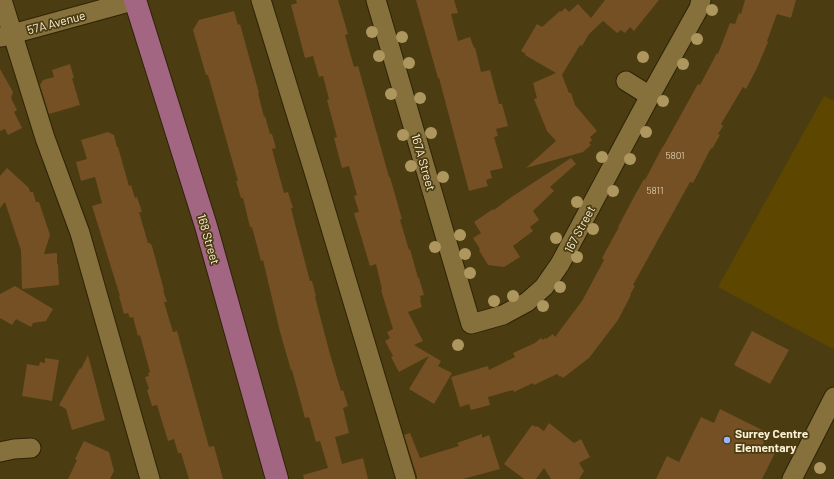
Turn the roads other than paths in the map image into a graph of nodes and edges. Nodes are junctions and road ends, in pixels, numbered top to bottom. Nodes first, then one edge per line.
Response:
1 (2, 0) edge
2 (135, 0) edge
3 (261, 0) edge
4 (376, 0) edge
5 (701, 0) edge
6 (6, 36) edge
7 (626, 81) dead end
8 (650, 96) junction
9 (471, 324) joint
10 (834, 397) edge
11 (31, 448) dead end
12 (0, 452) edge
13 (150, 479) edge
14 (277, 479) edge
15 (406, 479) edge
16 (792, 479) edge

1 - 6 street
2 - 6 street, 57A Avenue
2 - 14 main road, 168 Street
3 - 15 street
4 - 9 street, 167A Street
5 - 8 street, 167 Street
6 - 13 street
7 - 8 street
8 - 9 street, 167 Street
10 - 16 street
11 - 12 street

